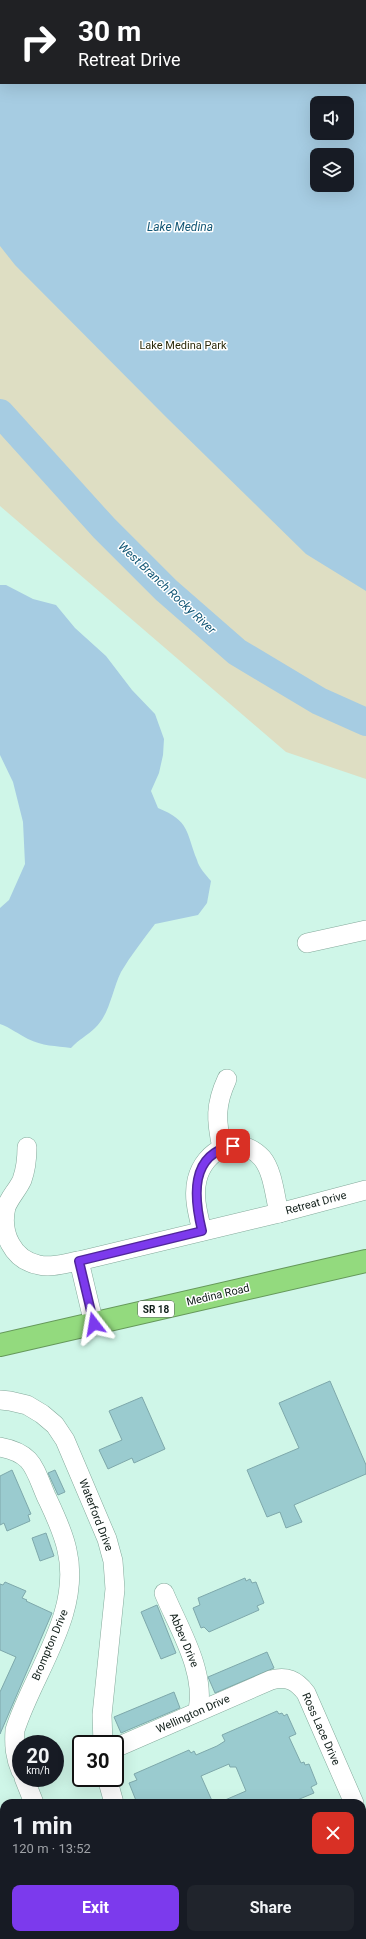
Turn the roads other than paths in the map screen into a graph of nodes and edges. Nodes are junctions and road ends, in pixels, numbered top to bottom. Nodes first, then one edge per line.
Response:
1 (366, 930) edge
2 (307, 943) dead end
3 (228, 1079) dead end
4 (27, 1147) dead end
5 (222, 1148) junction
6 (360, 1191) edge
7 (279, 1214) junction
8 (202, 1231) junction
9 (79, 1261) junction
10 (366, 1261) edge
11 (94, 1324) junction
12 (0, 1345) edge
13 (0, 1400) edge
14 (0, 1447) edge
15 (164, 1593) dead end
16 (271, 1680) joint
17 (198, 1712) junction
18 (15, 1735) edge
19 (103, 1735) edge
20 (124, 1744) edge
21 (28, 1787) edge
22 (110, 1787) edge
23 (32, 1799) edge
24 (113, 1799) edge
25 (352, 1799) edge

1 - 2 street
3 - 5 street
4 - 9 street, Retreat Drive
5 - 7 street, Retreat Drive
5 - 8 street
6 - 7 street, Retreat Drive
7 - 8 street, Retreat Drive
8 - 9 street, Retreat Drive
9 - 11 street
10 - 11 highway, Medina Road / SR 18
11 - 12 highway, Medina Road / SR 18
13 - 19 street, Waterford Drive
14 - 18 street, Brompton Drive
15 - 17 street, Abbev Drive
16 - 17 street, Wellington Drive
16 - 25 street, Ross Lace Drive
17 - 20 street, Wellington Drive
21 - 23 street
22 - 24 street

